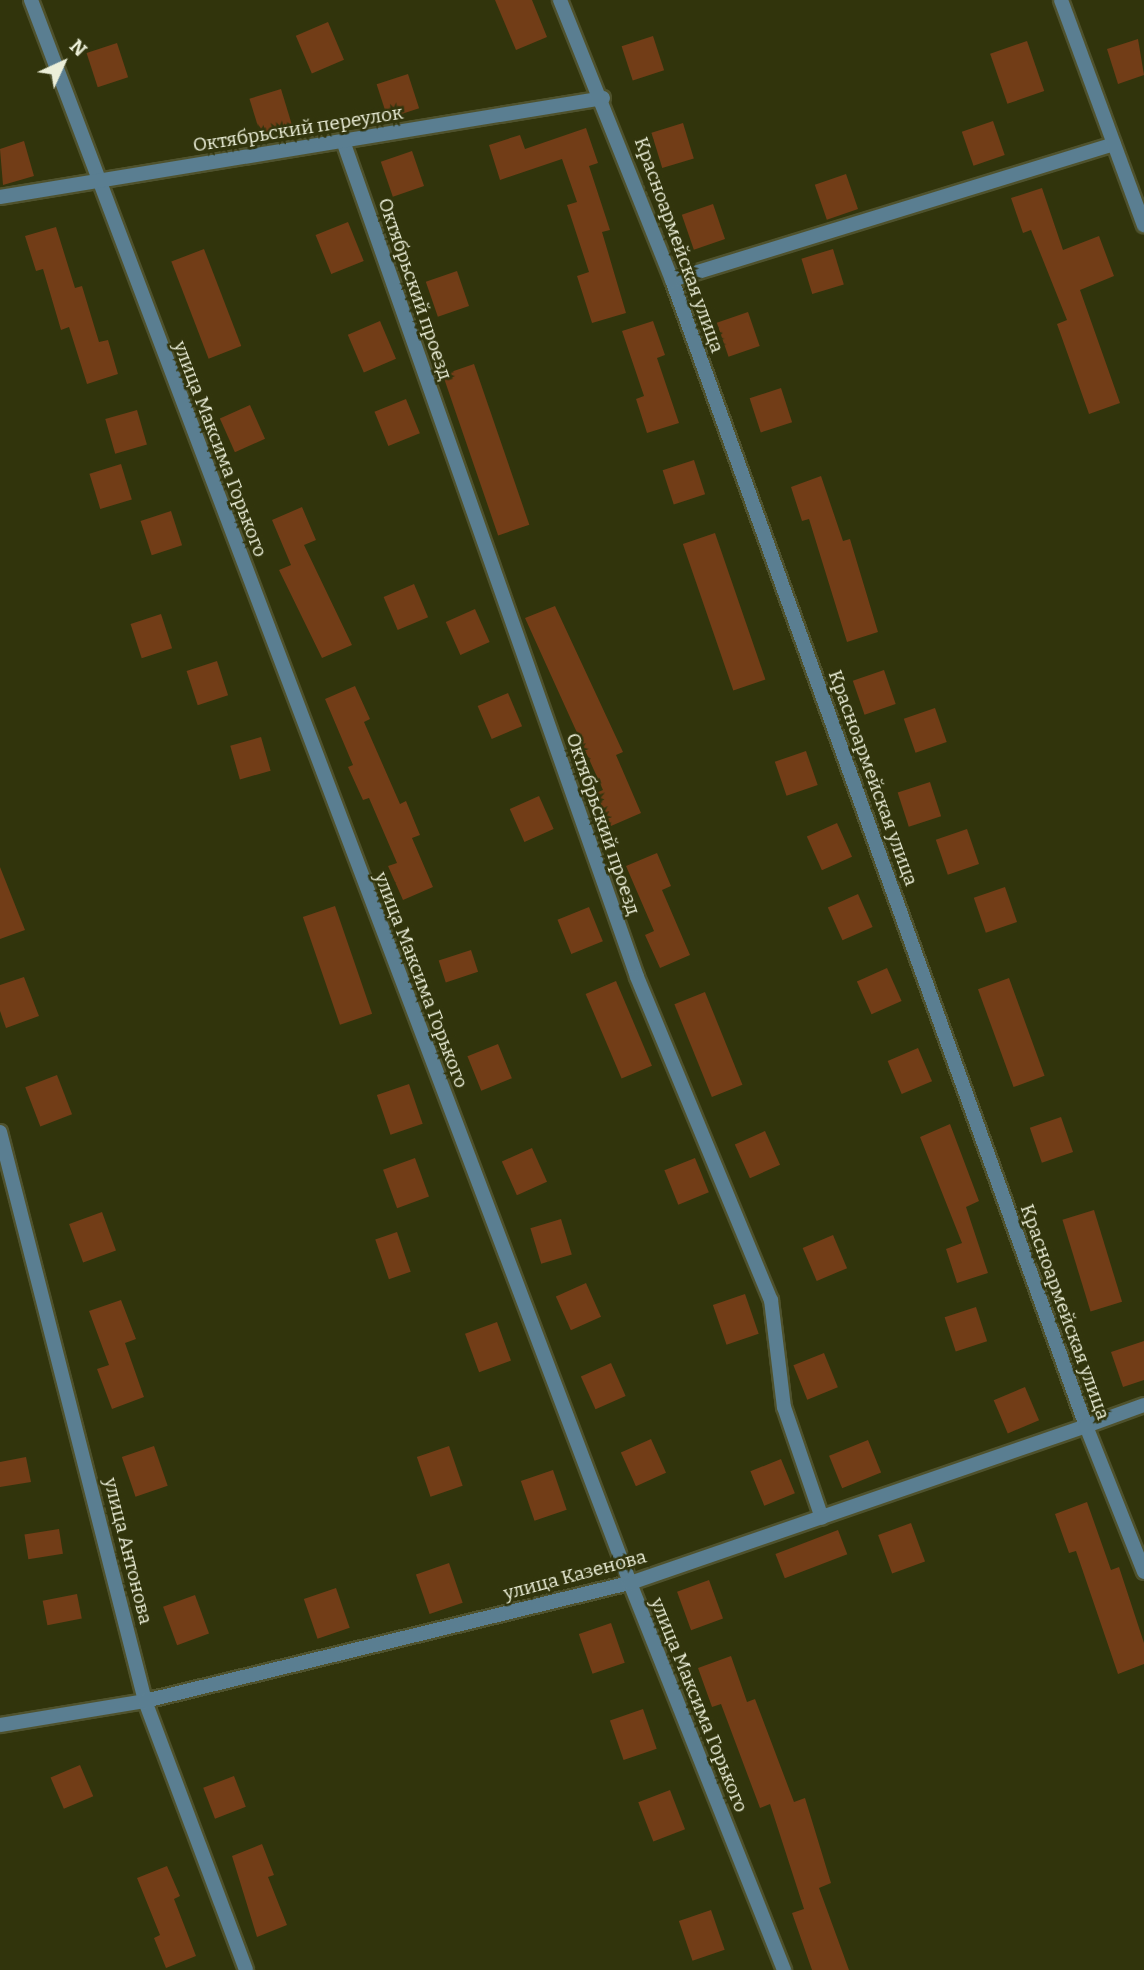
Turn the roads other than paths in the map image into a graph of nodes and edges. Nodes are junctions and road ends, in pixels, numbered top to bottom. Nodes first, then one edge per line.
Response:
1 (31, 0) edge
2 (560, 0) edge
3 (1061, 0) edge
4 (603, 98) junction
5 (342, 141) junction
6 (1114, 144) junction
7 (98, 181) junction
8 (0, 197) edge
9 (1144, 225) edge
10 (672, 280) junction
11 (0, 1132) edge
12 (1144, 1405) edge
13 (1086, 1426) junction
14 (822, 1518) junction
15 (1144, 1572) edge
16 (630, 1583) junction
17 (145, 1701) junction
18 (0, 1725) edge
19 (246, 1970) edge
20 (784, 1970) edge

1 - 7 street, улица Максима Горького
2 - 4 street, Красноармейская улица
3 - 6 street
4 - 5 street, Октябрьский переулок
4 - 10 street, Красноармейская улица
5 - 7 street, Октябрьский переулок
5 - 14 street, Октябрьский проезд
6 - 9 street
6 - 10 street
7 - 8 street, Октябрьский переулок
7 - 16 street, улица Максима Горького
10 - 13 street, Красноармейская улица
11 - 17 street, улица Антонова
12 - 13 street, улица Казенова
13 - 14 street, улица Казенова
13 - 15 street, Красноармейская улица
14 - 16 street, улица Казенова
16 - 17 street, улица Казенова
16 - 20 street, улица Максима Горького
17 - 18 street, улица Казенова
17 - 19 street, улица Антонова

